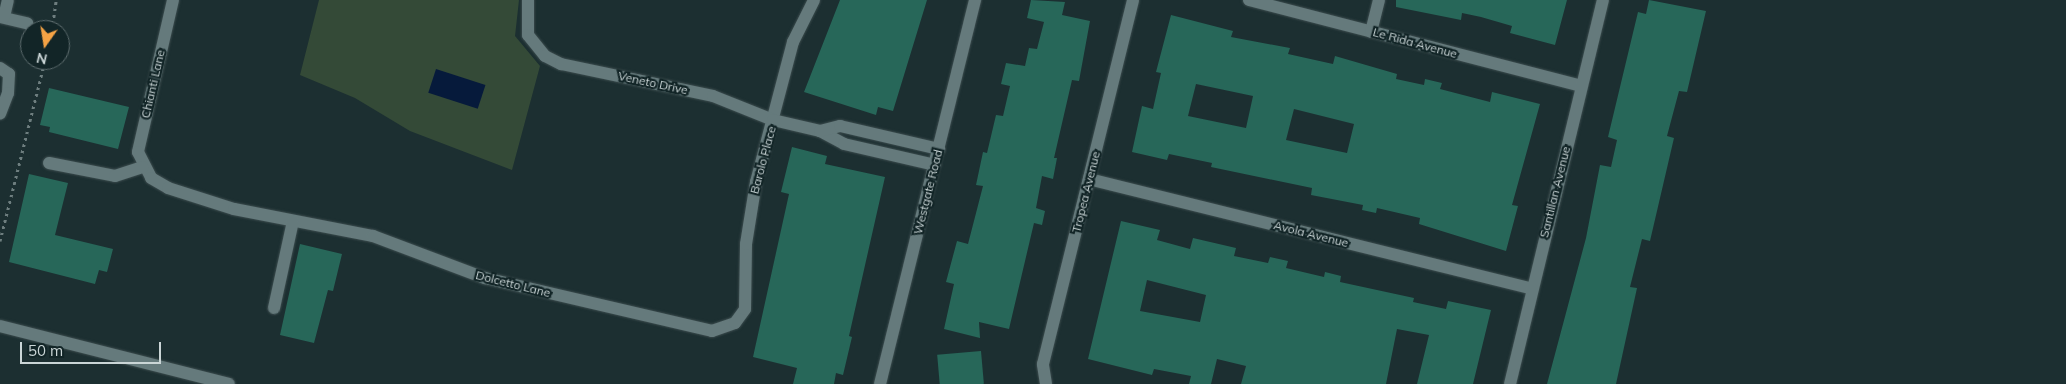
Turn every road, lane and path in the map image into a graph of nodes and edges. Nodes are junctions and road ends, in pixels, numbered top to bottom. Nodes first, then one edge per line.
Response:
1 (8, 0) edge
2 (56, 0) edge
3 (174, 0) edge
4 (528, 0) edge
5 (814, 0) edge
6 (975, 0) edge
7 (1133, 0) edge
8 (1249, 0) edge
9 (1379, 0) edge
10 (1603, 0) edge
11 (2, 17) edge
12 (53, 20) edge
13 (20, 21) edge
14 (1371, 32) junction
15 (0, 68) edge
16 (43, 70) edge
17 (1581, 86) junction
18 (0, 114) edge
19 (774, 120) junction
20 (820, 131) junction
21 (939, 148) junction
22 (49, 163) dead end
23 (935, 165) junction
24 (143, 167) junction
25 (1090, 179) junction
26 (293, 221) junction
27 (0, 241) edge
28 (1532, 290) junction
29 (274, 308) dead end
30 (735, 323) joint
31 (0, 326) edge
32 (230, 384) edge
33 (880, 384) edge
34 (1046, 384) edge
35 (1510, 384) edge

1 - 11 street
2 - 12 path
3 - 24 street, Chianti Lane
4 - 19 street, Veneto Drive
5 - 19 street, Barolo Place
6 - 21 street, Westgate Road
7 - 25 street, Tropea Avenue
8 - 14 street, Le Rida Avenue
9 - 14 street
10 - 17 street, Santillan Avenue
11 - 13 street
14 - 17 street, Le Rida Avenue
15 - 18 street
16 - 27 path
17 - 28 street, Santillan Avenue
19 - 20 street, Veneto Drive
19 - 30 street, Barolo Place
20 - 21 street, Veneto Drive
20 - 23 street, Veneto Drive
21 - 23 street, Westgate Road
22 - 24 street
23 - 33 street, Westgate Road
24 - 26 street, Dolcetto Lane
25 - 28 street, Avola Avenue
25 - 34 street, Tropea Avenue
26 - 29 street
26 - 30 street, Dolcetto Lane
28 - 35 street, Santillan Avenue
31 - 32 street

